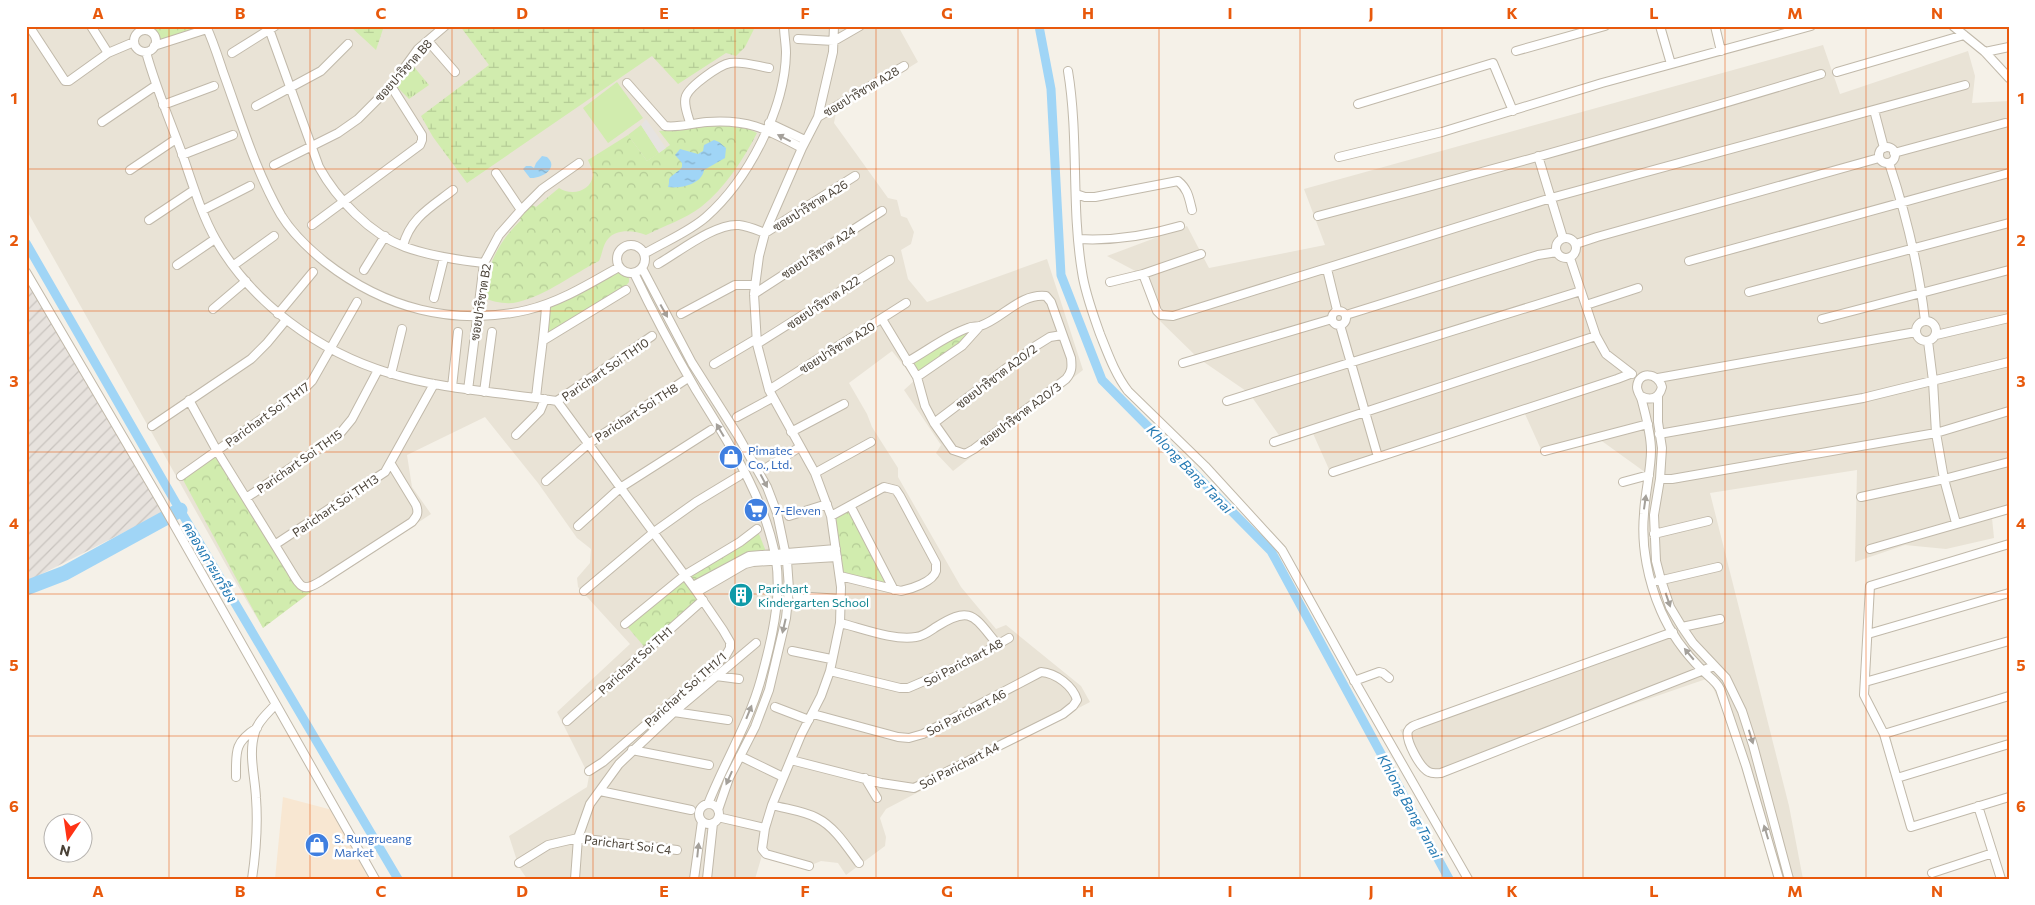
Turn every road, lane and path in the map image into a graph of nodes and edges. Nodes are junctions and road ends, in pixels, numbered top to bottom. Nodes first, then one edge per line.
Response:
1 (29, 26) edge
2 (91, 26) edge
3 (445, 26) edge
4 (784, 26) edge
5 (834, 26) edge
6 (860, 26) edge
7 (1605, 26) edge
8 (1660, 26) edge
9 (1715, 26) edge
10 (1811, 26) edge
11 (1952, 26) edge
12 (206, 28) edge
13 (271, 28) edge
14 (151, 29) edge
15 (1964, 35) junction
16 (798, 39) dead end
17 (428, 41) junction
18 (834, 41) junction
19 (134, 42) junction
20 (348, 44) dead end
21 (154, 46) junction
22 (2009, 47) edge
23 (1516, 51) dead end
24 (1721, 51) junction
25 (146, 52) junction
26 (232, 52) dead end
27 (1985, 52) junction
28 (108, 53) junction
29 (1671, 64) junction
30 (904, 66) dead end
31 (769, 68) dead end
32 (455, 72) dead end
33 (1068, 72) dead end
34 (1837, 72) dead end
35 (2007, 73) edge
36 (1821, 74) dead end
37 (627, 83) dead end
38 (1965, 85) dead end
39 (155, 86) junction
40 (214, 86) dead end
41 (391, 86) junction
42 (291, 88) junction
43 (1358, 104) dead end
44 (163, 105) junction
45 (256, 106) dead end
46 (1874, 110) junction
47 (1514, 111) junction
48 (818, 117) junction
49 (102, 122) dead end
50 (690, 123) junction
51 (2005, 123) dead end
52 (768, 126) junction
53 (233, 135) dead end
54 (176, 139) junction
55 (803, 144) junction
56 (311, 146) junction
57 (1884, 148) junction
58 (1894, 153) junction
59 (182, 155) junction
60 (1538, 156) junction
61 (1339, 157) dead end
62 (1879, 158) junction
63 (579, 163) dead end
64 (1889, 163) junction
65 (274, 165) dead end
66 (130, 170) dead end
67 (496, 173) dead end
68 (2009, 173) edge
69 (856, 176) dead end
70 (250, 186) dead end
71 (194, 190) junction
72 (453, 190) dead end
73 (1076, 194) junction
74 (1551, 198) junction
75 (342, 202) junction
76 (1902, 202) junction
77 (203, 210) junction
78 (521, 210) junction
79 (1192, 210) dead end
80 (882, 211) dead end
81 (1318, 216) dead end
82 (149, 220) dead end
83 (2009, 223) edge
84 (312, 225) dead end
85 (1180, 226) dead end
86 (765, 233) junction
87 (274, 236) dead end
88 (385, 236) junction
89 (1563, 238) junction
90 (215, 239) junction
91 (1078, 239) junction
92 (1576, 244) junction
93 (403, 246) junction
94 (1912, 248) junction
95 (1557, 252) junction
96 (644, 254) junction
97 (1200, 254) dead end
98 (444, 258) junction
99 (1570, 258) junction
100 (890, 260) dead end
101 (1689, 261) dead end
102 (484, 263) junction
103 (658, 264) dead end
104 (177, 265) dead end
105 (234, 265) junction
106 (619, 267) junction
107 (642, 268) junction
108 (1327, 268) junction
109 (364, 270) dead end
110 (2009, 270) edge
111 (26, 272) edge
112 (313, 272) dead end
113 (634, 273) junction
114 (1143, 274) junction
115 (246, 281) junction
116 (1110, 282) dead end
117 (755, 285) junction
118 (1638, 288) dead end
119 (626, 290) dead end
120 (1581, 291) junction
121 (1749, 292) dead end
122 (1922, 292) junction
123 (754, 294) junction
124 (434, 298) dead end
125 (356, 302) dead end
126 (906, 303) dead end
127 (1586, 305) junction
128 (546, 307) dead end
129 (213, 309) dead end
130 (1337, 310) junction
131 (278, 314) junction
132 (681, 314) dead end
133 (1346, 315) junction
134 (477, 317) junction
135 (2009, 318) edge
136 (882, 319) junction
137 (1822, 319) dead end
138 (286, 320) junction
139 (1332, 320) junction
140 (1925, 321) junction
141 (1340, 325) junction
142 (980, 326) junction
143 (402, 329) dead end
144 (458, 332) dead end
145 (492, 332) dead end
146 (1916, 332) junction
147 (1062, 335) junction
148 (1936, 335) junction
149 (652, 336) dead end
150 (1596, 336) junction
151 (544, 340) junction
152 (1928, 341) junction
153 (757, 342) junction
154 (330, 348) junction
155 (1350, 361) junction
156 (907, 362) junction
157 (2009, 362) edge
158 (1183, 363) dead end
159 (714, 364) dead end
160 (378, 370) junction
161 (391, 374) junction
162 (1630, 374) junction
163 (917, 377) junction
164 (1641, 378) junction
165 (1658, 378) junction
166 (685, 380) dead end
167 (1934, 381) junction
168 (434, 384) junction
169 (452, 387) junction
170 (468, 390) junction
171 (768, 390) junction
172 (484, 392) junction
173 (1641, 396) junction
174 (1658, 396) junction
175 (536, 398) junction
176 (772, 398) junction
177 (546, 399) junction
178 (189, 400) junction
179 (1227, 400) dead end
180 (557, 401) junction
181 (844, 404) dead end
182 (1365, 411) junction
183 (2009, 411) edge
184 (737, 418) dead end
185 (934, 424) junction
186 (1648, 424) junction
187 (152, 426) dead end
188 (711, 430) dead end
189 (791, 432) junction
190 (1936, 433) junction
191 (1659, 434) junction
192 (516, 435) dead end
193 (871, 442) dead end
194 (1274, 442) dead end
195 (588, 444) junction
196 (800, 447) junction
197 (217, 451) junction
198 (1545, 451) dead end
199 (1378, 457) junction
200 (2009, 462) edge
201 (391, 464) junction
202 (766, 468) dead end
203 (815, 472) junction
204 (1333, 472) dead end
205 (1649, 475) junction
206 (181, 476) dead end
207 (739, 476) dead end
208 (1944, 479) junction
209 (1660, 480) junction
210 (546, 481) dead end
211 (1623, 482) dead end
212 (620, 488) junction
213 (1861, 497) dead end
214 (246, 498) junction
215 (827, 504) junction
216 (851, 506) junction
217 (2009, 508) edge
218 (789, 516) dead end
219 (832, 516) junction
220 (1708, 521) dead end
221 (1956, 523) junction
222 (578, 526) dead end
223 (757, 529) dead end
224 (654, 532) junction
225 (1654, 534) junction
226 (276, 544) junction
227 (2007, 544) edge
228 (836, 549) junction
229 (1870, 549) dead end
230 (2009, 554) edge
231 (775, 557) junction
232 (786, 557) junction
233 (837, 558) junction
234 (1718, 567) dead end
235 (685, 575) junction
236 (840, 576) junction
237 (1661, 580) junction
238 (1651, 583) junction
239 (695, 589) junction
240 (894, 590) junction
241 (584, 591) dead end
242 (2009, 593) edge
243 (797, 596) dead end
244 (841, 599) junction
245 (703, 600) junction
246 (1720, 619) dead end
247 (840, 623) junction
248 (624, 624) dead end
249 (1682, 627) junction
250 (1673, 632) junction
251 (1868, 634) junction
252 (1009, 638) dead end
253 (2009, 640) edge
254 (756, 643) dead end
255 (998, 644) junction
256 (792, 651) dead end
257 (831, 659) junction
258 (1714, 666) junction
259 (830, 670) junction
260 (1702, 670) junction
261 (716, 676) junction
262 (1389, 678) dead end
263 (739, 679) dead end
264 (1354, 681) junction
265 (1865, 682) junction
266 (2009, 696) edge
267 (276, 704) junction
268 (775, 707) dead end
269 (674, 712) junction
270 (1063, 714) joint
271 (811, 717) junction
272 (728, 720) dead end
273 (567, 721) dead end
274 (257, 728) junction
275 (1884, 734) junction
276 (2009, 744) edge
277 (632, 750) junction
278 (740, 756) junction
279 (791, 760) junction
280 (1757, 762) junction
281 (709, 765) dead end
282 (1746, 766) junction
283 (590, 771) dead end
284 (236, 777) dead end
285 (783, 777) junction
286 (865, 778) junction
287 (1897, 778) junction
288 (600, 791) junction
289 (2009, 797) edge
290 (877, 798) dead end
291 (708, 804) junction
292 (772, 805) junction
293 (1978, 806) junction
294 (691, 810) dead end
295 (718, 810) junction
296 (722, 818) dead end
297 (702, 821) junction
298 (712, 823) junction
299 (765, 828) junction
300 (578, 838) junction
301 (677, 850) dead end
302 (1993, 853) junction
303 (519, 863) dead end
304 (859, 863) dead end
305 (809, 866) dead end
306 (1932, 873) dead end
307 (252, 879) edge
308 (375, 879) edge
309 (576, 879) edge
310 (694, 879) edge
311 (707, 879) edge
312 (1468, 879) edge
313 (1779, 879) edge
314 (1789, 879) edge
315 (2001, 879) edge

1 - 28 street
2 - 28 street
3 - 17 street, ซอยปาริชาต B8
4 - 52 street
5 - 18 street
6 - 18 street
7 - 23 street
8 - 29 street
9 - 24 street
10 - 24 street
11 - 15 street
12 - 21 street
12 - 134 street
13 - 26 street
13 - 42 street
14 - 19 street
14 - 21 street
15 - 27 street
15 - 34 street
16 - 18 street
17 - 32 street
17 - 41 street, ซอยปาริชาต B8
18 - 48 street
19 - 25 street
19 - 28 street
20 - 42 street
21 - 25 street
22 - 27 street
24 - 29 street
25 - 39 street
27 - 35 street
29 - 47 street
30 - 48 street, ซอยปาริชาต A28
31 - 50 street
33 - 73 street
36 - 60 street
37 - 50 street
38 - 46 street
39 - 44 street
39 - 49 street
40 - 44 street
41 - 56 street, ซอยปาริชาต B8
41 - 75 street
42 - 45 street
42 - 56 street
43 - 47 street
44 - 54 street
46 - 57 street
46 - 74 street
47 - 61 street
48 - 55 street
50 - 52 street
51 - 58 street
52 - 55 street
52 - 96 street
53 - 59 street
54 - 59 street
54 - 66 street
55 - 86 street
56 - 65 street, ซอยปาริชาต B8
56 - 75 street
57 - 58 street
57 - 62 street
58 - 64 street
59 - 71 street
60 - 74 street
60 - 81 street
62 - 64 street
62 - 92 street
63 - 78 street, ซอยปาริชาต B2
64 - 76 street
67 - 78 street
68 - 76 street
69 - 86 street, ซอยปาริชาต A26
70 - 77 street
71 - 77 street
71 - 82 street
72 - 93 street
73 - 79 street
73 - 91 street
74 - 89 street
74 - 108 street
75 - 84 street
75 - 88 street
76 - 94 street
76 - 101 street
77 - 90 street
78 - 102 street, ซอยปาริชาต B2
80 - 123 street, ซอยปาริชาต A24
83 - 94 street
85 - 91 street
86 - 103 street
86 - 117 street
87 - 105 street
88 - 93 street
88 - 109 street
89 - 92 street
89 - 95 street
90 - 104 street
90 - 105 street
91 - 264 street
92 - 99 street
93 - 98 street
94 - 121 street
94 - 122 street
95 - 99 street
95 - 133 street
96 - 106 street
96 - 107 street
97 - 114 street
98 - 102 street
98 - 124 street
99 - 120 street
100 - 153 street, ซอยปาริชาต A22
102 - 134 street, ซอยปาริชาต B2
105 - 115 street
106 - 113 street
106 - 134 street
107 - 113 street
107 -> 232 street
108 - 114 street
108 - 130 street
110 - 122 street
111 - 267 street
112 - 131 street
231 -> 113 street
114 - 116 street
115 - 129 street
115 - 131 street
117 - 123 street
117 - 132 street
118 - 127 street
119 - 151 street
120 - 127 street
120 - 155 street
122 - 137 street
122 - 140 street
123 - 153 street
125 - 154 street, Parichart Soi TH17
126 - 136 street, ซอยปาริชาต A20
127 - 150 street
128 - 151 street
130 - 133 street
130 - 139 street
131 - 138 street
133 - 141 street
134 - 170 street, ซอยปาริชาต B2
135 - 148 street
136 - 156 street
136 - 171 street, ซอยปาริชาต A20
138 - 154 street
138 - 178 street
139 - 141 street
139 - 158 street
140 - 146 street
140 - 148 street
141 - 155 street
142 - 147 street
142 - 156 street
142 - 163 street
143 - 161 street
144 - 169 street
145 - 172 street
146 - 152 street
146 - 165 street
147 - 185 street, ซอยปาริชาต A20/2
147 - 185 street, ซอยปาริชาต A20/3
148 - 152 street
149 - 180 street, Parichart Soi TH10
150 - 162 street
150 - 182 street
151 - 175 street
152 - 167 street
153 - 159 street, ซอยปาริชาต A22
153 - 171 street
154 - 160 street
154 - 197 street, Parichart Soi TH17
155 - 179 street
155 - 182 street
156 - 163 street
157 - 167 street
160 - 161 street
160 - 214 street, Parichart Soi TH15
161 - 168 street
162 - 164 street
162 - 199 street
163 - 185 street
164 - 165 street
164 - 173 street
165 - 174 street
166 - 195 street, Parichart Soi TH8
167 - 190 street
167 - 191 street
168 - 169 street
168 - 201 street, Parichart Soi TH13
169 - 170 street
170 - 172 street
171 - 176 street
172 - 175 street
173 - 174 street
173 - 186 street
174 - 191 street
175 - 177 street
176 - 184 street
176 - 189 street
177 - 180 street
177 - 192 street
178 - 187 street
178 - 197 street
180 - 195 street, Parichart Soi TH1/1
181 - 189 street
182 - 194 street
182 - 199 street
183 - 190 street
186 - 198 street
186 - 205 street
188 - 212 street
189 - 196 street
190 - 208 street
190 - 209 street
191 - 209 street
193 - 203 street
195 - 210 street, Parichart Soi TH8
195 - 212 street, Parichart Soi TH1/1
196 - 202 street
196 - 203 street
197 - 206 street, Parichart Soi TH17
197 - 214 street
199 - 204 street
200 - 208 street
201 - 226 street, Parichart Soi TH13
201 - 226 street
203 - 215 street
205 - 211 street
238 -> 205 street
207 - 224 street
208 - 213 street
208 - 221 street
209 - 225 street
212 - 222 street
212 - 224 street, Parichart Soi TH1/1
214 - 226 street
215 - 218 street
215 - 219 street
216 - 219 street
216 - 240 street
216 - 240 street
217 - 221 street
219 - 228 street
220 - 225 street
221 - 229 street
223 - 235 street
224 - 235 street, Parichart Soi TH1/1
224 - 241 street
225 - 237 street
227 - 230 street
227 - 251 street
228 - 232 street
228 - 233 street
231 - 232 street
231 - 239 street
291 -> 231 street
232 - 233 street
232 -> 278 street
233 - 236 street
234 - 237 street
235 - 239 street, Parichart Soi TH1/1
235 - 248 street
236 - 240 street
236 - 244 street
237 - 238 street
237 -> 249 street
238 - 250 street
239 - 245 street, Parichart Soi TH1/1
242 - 251 street
243 - 244 street
244 - 247 street
245 - 273 street, Parichart Soi TH1
245 - 283 street, Parichart Soi TH1/1
246 - 249 street
247 - 255 street
247 - 257 street
249 - 258 street
260 -> 250 street
250 - 260 street
251 - 265 street
252 - 255 street, Soi Parichart A8
253 - 265 street
254 - 261 street
255 - 259 street, Soi Parichart A8
256 - 257 street
257 - 259 street
258 - 260 street
258 -> 280 street
259 - 271 street
260 - 282 street
261 - 263 street
261 - 269 street
262 - 264 street
264 - 312 street
265 - 275 street
266 - 275 street
267 - 274 street
267 - 308 street
268 - 271 street, Soi Parichart A6
269 - 272 street
269 - 277 street
270 - 271 street, Soi Parichart A6
270 - 286 street, Soi Parichart A4
271 - 279 street
274 - 284 street
274 - 307 street
275 - 287 street
276 - 287 street
277 - 281 street
277 - 288 street
278 - 285 street
278 -> 295 street
279 - 285 street
279 - 286 street, Soi Parichart A4
280 - 282 street
280 - 314 street
313 -> 282 street
285 - 292 street
286 - 290 street
287 - 293 street
288 - 294 street
288 - 300 street
289 - 293 street
291 - 295 street
291 - 297 street
292 - 299 street
292 - 304 street
293 - 302 street
295 - 298 street
296 - 299 street
297 - 298 street
310 -> 297 street
298 - 311 street
299 - 305 street
300 - 301 street, Parichart Soi C4
300 - 303 street
300 - 309 street
302 - 306 street
302 - 315 street

